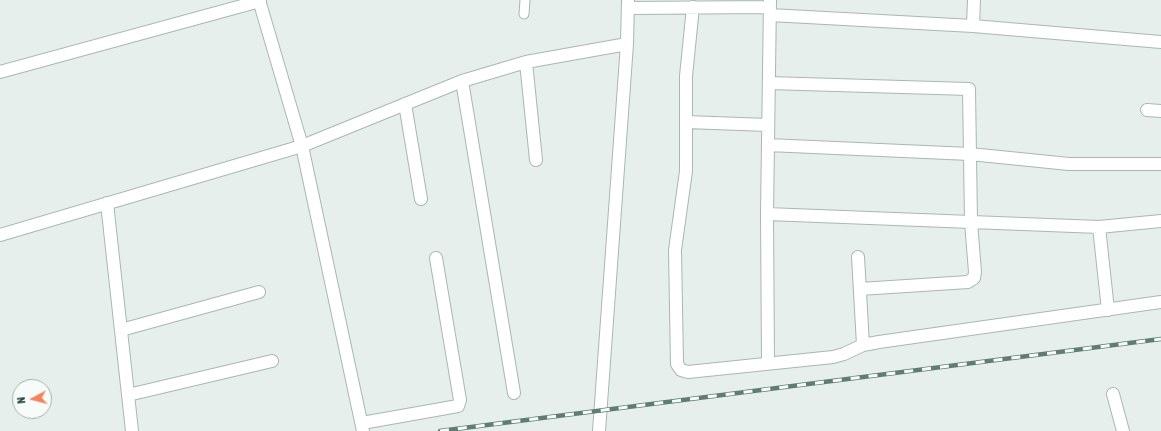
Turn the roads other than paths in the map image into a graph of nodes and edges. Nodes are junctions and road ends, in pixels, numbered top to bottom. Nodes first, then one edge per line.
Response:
1 (525, 0) edge
2 (974, 0) edge
3 (259, 1) edge
4 (628, 4) edge
5 (770, 7) edge
6 (693, 8) junction
7 (524, 14) dead end
8 (973, 26) junction
9 (1161, 42) edge
10 (627, 44) junction
11 (526, 62) junction
12 (0, 72) edge
13 (462, 81) junction
14 (769, 82) junction
15 (404, 104) junction
16 (1147, 110) dead end
17 (1161, 111) edge
18 (686, 122) junction
19 (768, 125) junction
20 (768, 145) junction
21 (302, 146) junction
22 (970, 154) junction
23 (536, 160) dead end
24 (1161, 164) edge
25 (421, 199) dead end
26 (107, 203) junction
27 (767, 214) junction
28 (1161, 221) edge
29 (970, 222) junction
30 (1098, 227) junction
31 (0, 235) edge
32 (436, 258) dead end
33 (858, 258) dead end
34 (860, 289) junction
35 (259, 292) dead end
36 (1161, 302) edge
37 (1108, 310) junction
38 (121, 330) junction
39 (863, 345) junction
40 (272, 361) dead end
41 (768, 363) junction
42 (514, 393) dead end
43 (1113, 394) dead end
44 (128, 395) junction
45 (362, 427) edge
46 (132, 431) edge
47 (599, 431) edge
48 (1123, 431) edge

1 - 7 lane
2 - 8 street
3 - 12 street
3 - 21 street
4 - 6 street
4 - 10 street
5 - 6 street
5 - 8 street
5 - 14 street
6 - 18 street
8 - 9 street
10 - 11 street
10 - 47 street
11 - 13 street
11 - 23 street
13 - 15 street
13 - 42 street
14 - 19 street
14 - 22 street
15 - 21 street
15 - 25 street
16 - 17 street
18 - 19 street
18 - 41 street
19 - 20 street
20 - 22 street
20 - 27 street
21 - 26 street
21 - 45 street
22 - 24 street
22 - 29 street
26 - 31 street
26 - 38 street
27 - 29 street
27 - 41 street
28 - 30 street
29 - 30 street
29 - 34 street
30 - 37 street
32 - 45 street
33 - 34 street
34 - 39 street
35 - 38 street
36 - 37 street
37 - 39 street
38 - 44 street
39 - 41 street
40 - 44 street
43 - 48 street
44 - 46 street

